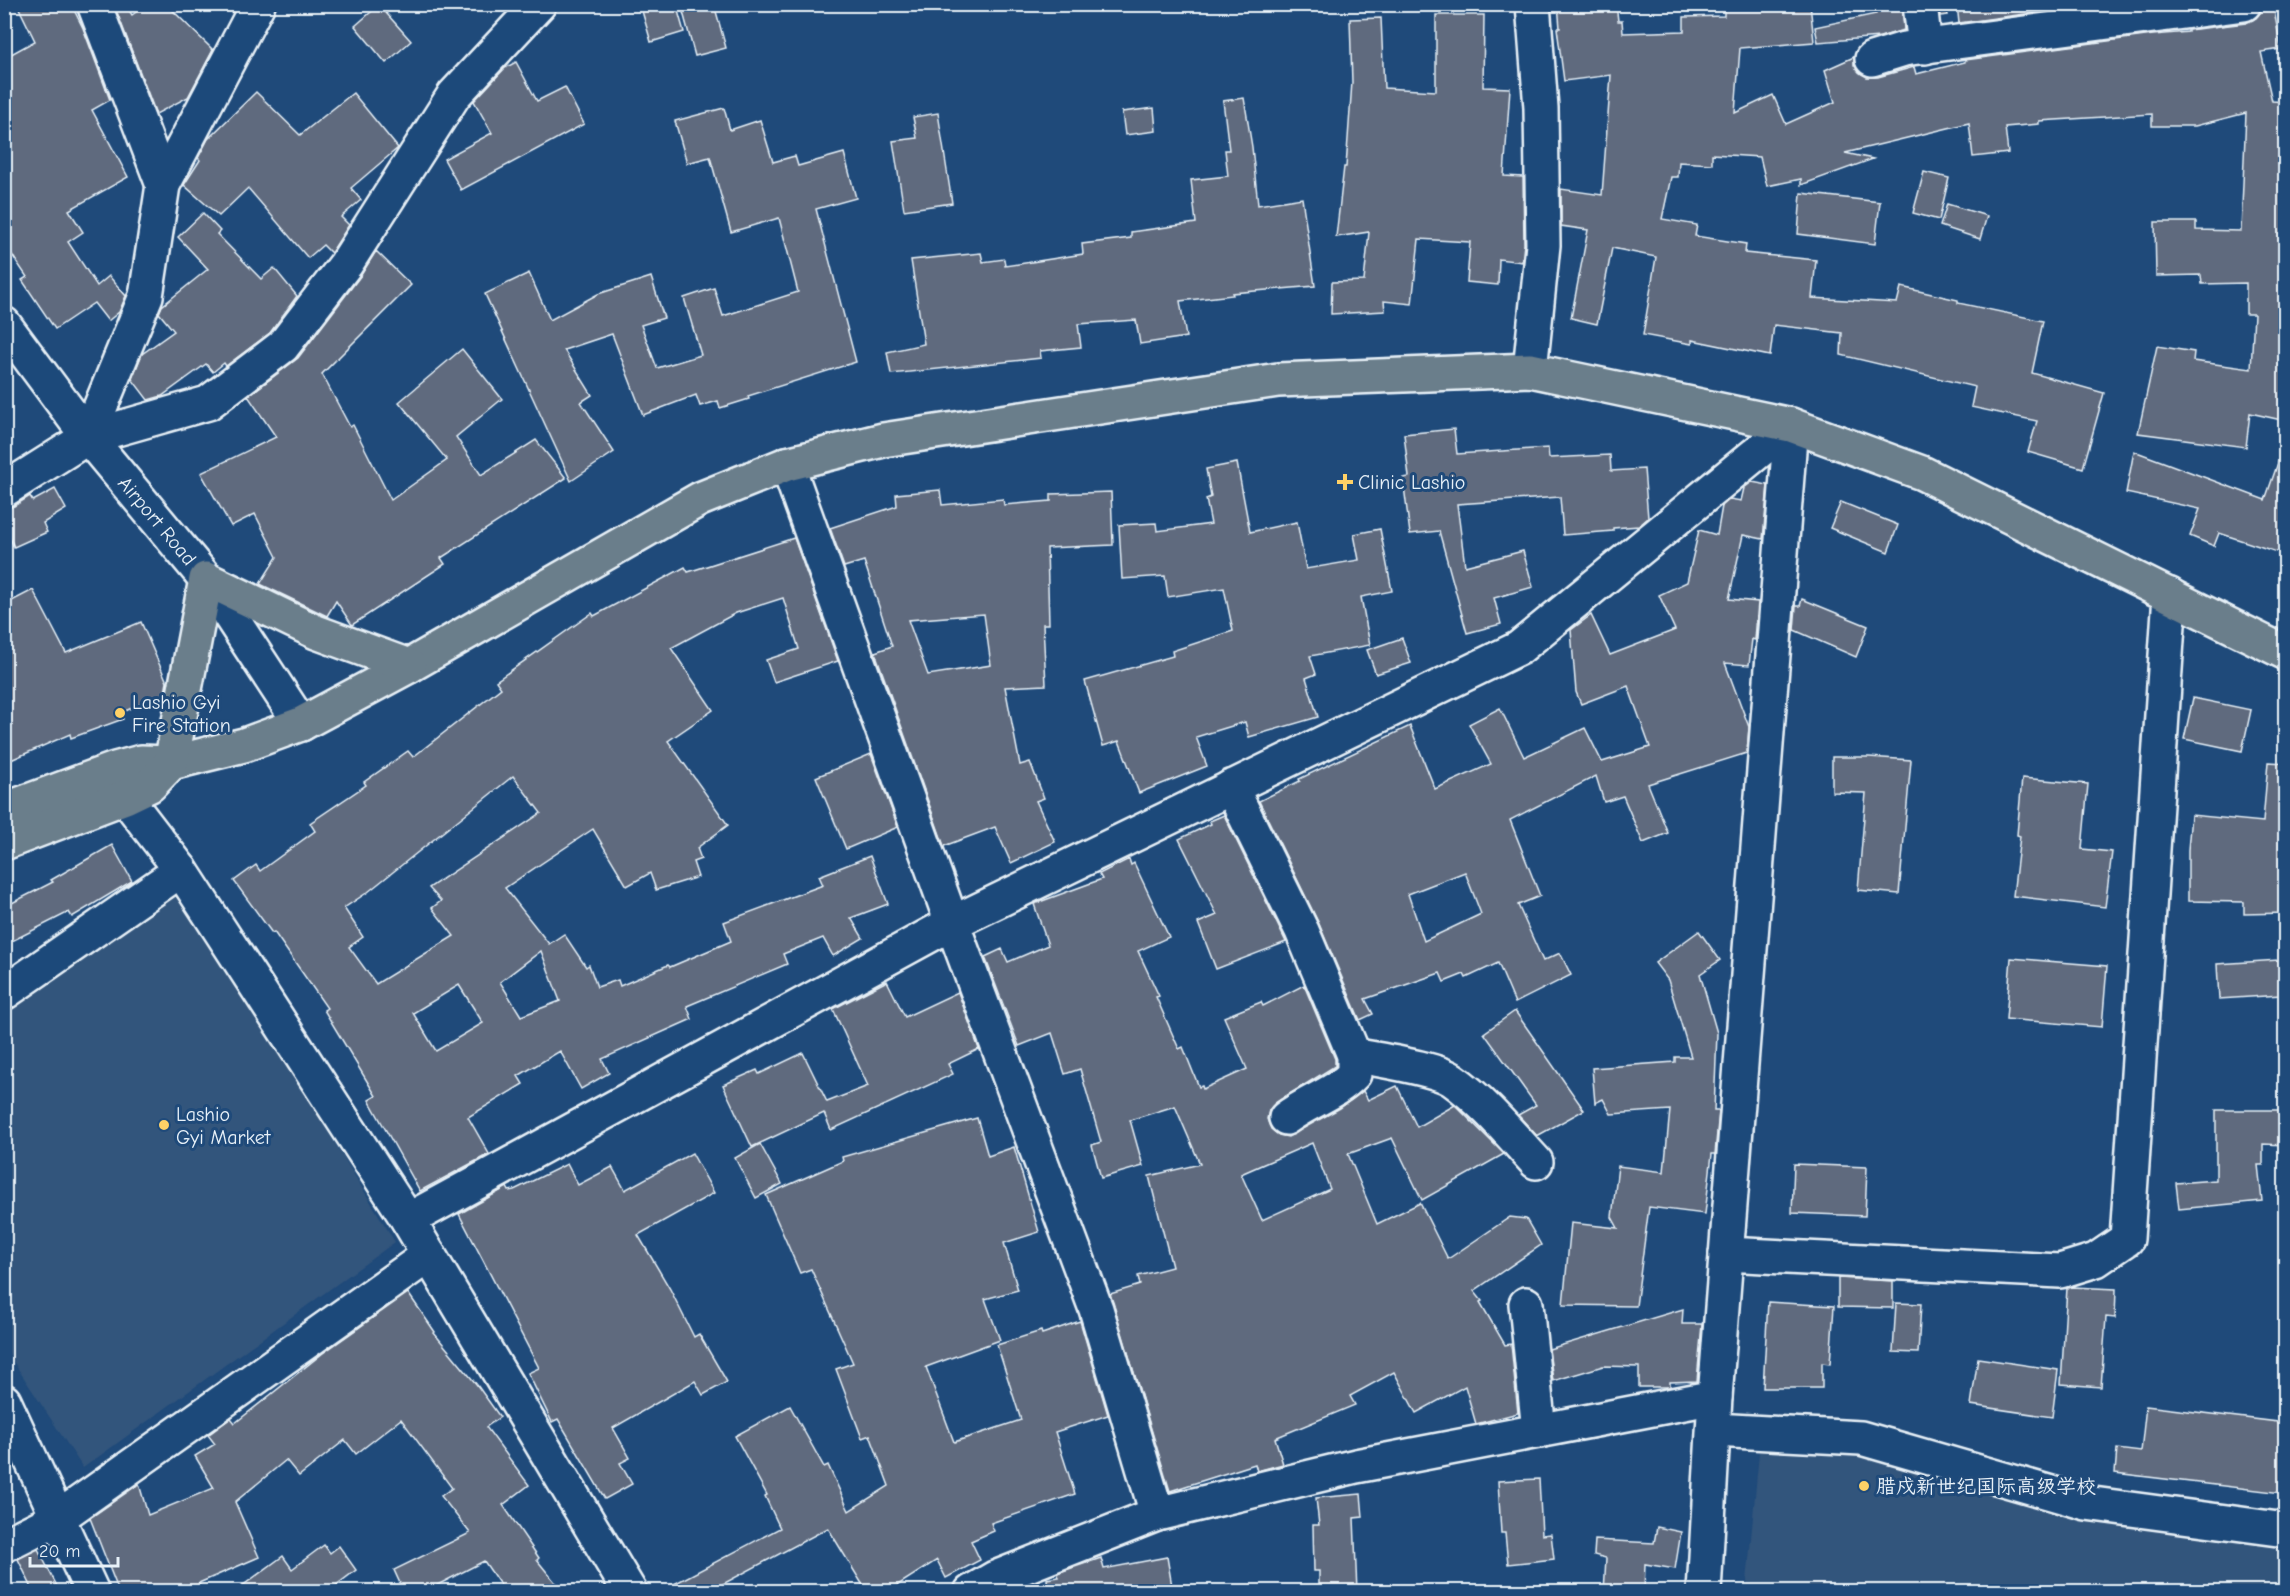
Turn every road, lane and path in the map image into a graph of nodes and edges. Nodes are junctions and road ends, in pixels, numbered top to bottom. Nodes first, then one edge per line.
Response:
1 (94, 4) edge
2 (258, 4) edge
3 (539, 4) edge
4 (1533, 4) edge
5 (1920, 4) edge
6 (2244, 4) edge
7 (1926, 47) junction
8 (1872, 59) dead end
9 (164, 185) junction
10 (4, 324) edge
11 (1530, 370) junction
12 (1791, 424) junction
13 (88, 437) junction
14 (787, 464) junction
15 (4, 490) edge
16 (206, 579) junction
17 (2170, 596) junction
18 (2286, 653) edge
19 (409, 666) junction
20 (301, 724) junction
21 (171, 764) junction
22 (1231, 787) junction
23 (125, 797) junction
24 (4, 810) edge
25 (4, 843) edge
26 (181, 870) junction
27 (952, 923) junction
28 (4, 993) edge
29 (1354, 1055) junction
30 (1286, 1118) dead end
31 (1536, 1162) dead end
32 (408, 1220) junction
33 (1726, 1254) junction
34 (429, 1255) junction
35 (1526, 1304) dead end
36 (1715, 1397) junction
37 (4, 1401) edge
38 (1714, 1430) junction
39 (1539, 1431) junction
40 (1157, 1514) junction
41 (58, 1518) junction
42 (2286, 1530) edge
43 (4, 1545) edge
44 (92, 1592) edge
45 (630, 1592) edge
46 (971, 1592) edge
47 (1704, 1592) edge

1 - 9 street
2 - 9 street
3 - 13 street
4 - 11 street
5 - 7 street
6 - 7 street
7 - 8 street
9 - 13 street
10 - 13 street, Airport Road
11 - 12 main road
11 - 14 main road
12 - 17 main road
12 - 22 street
12 - 33 street
13 - 15 street
13 - 16 street, Airport Road
14 - 19 main road
14 - 27 street
16 - 19 main road
16 - 20 street, Airport Road
16 - 21 main road
17 - 18 main road
17 - 33 street
19 - 20 main road
20 - 21 main road
21 - 23 main road
21 - 24 main road
22 - 27 street
22 - 29 street
23 - 25 main road
23 - 26 street
26 - 28 street
26 - 32 street
27 - 32 street
27 - 40 street
29 - 30 street
29 - 31 street
32 - 34 street
33 - 36 street
34 - 41 street
34 - 45 street
35 - 39 street
36 - 38 street
36 - 39 street
37 - 41 street
38 - 42 street
38 - 47 street
39 - 40 street
40 - 46 street
41 - 43 street
41 - 44 street

